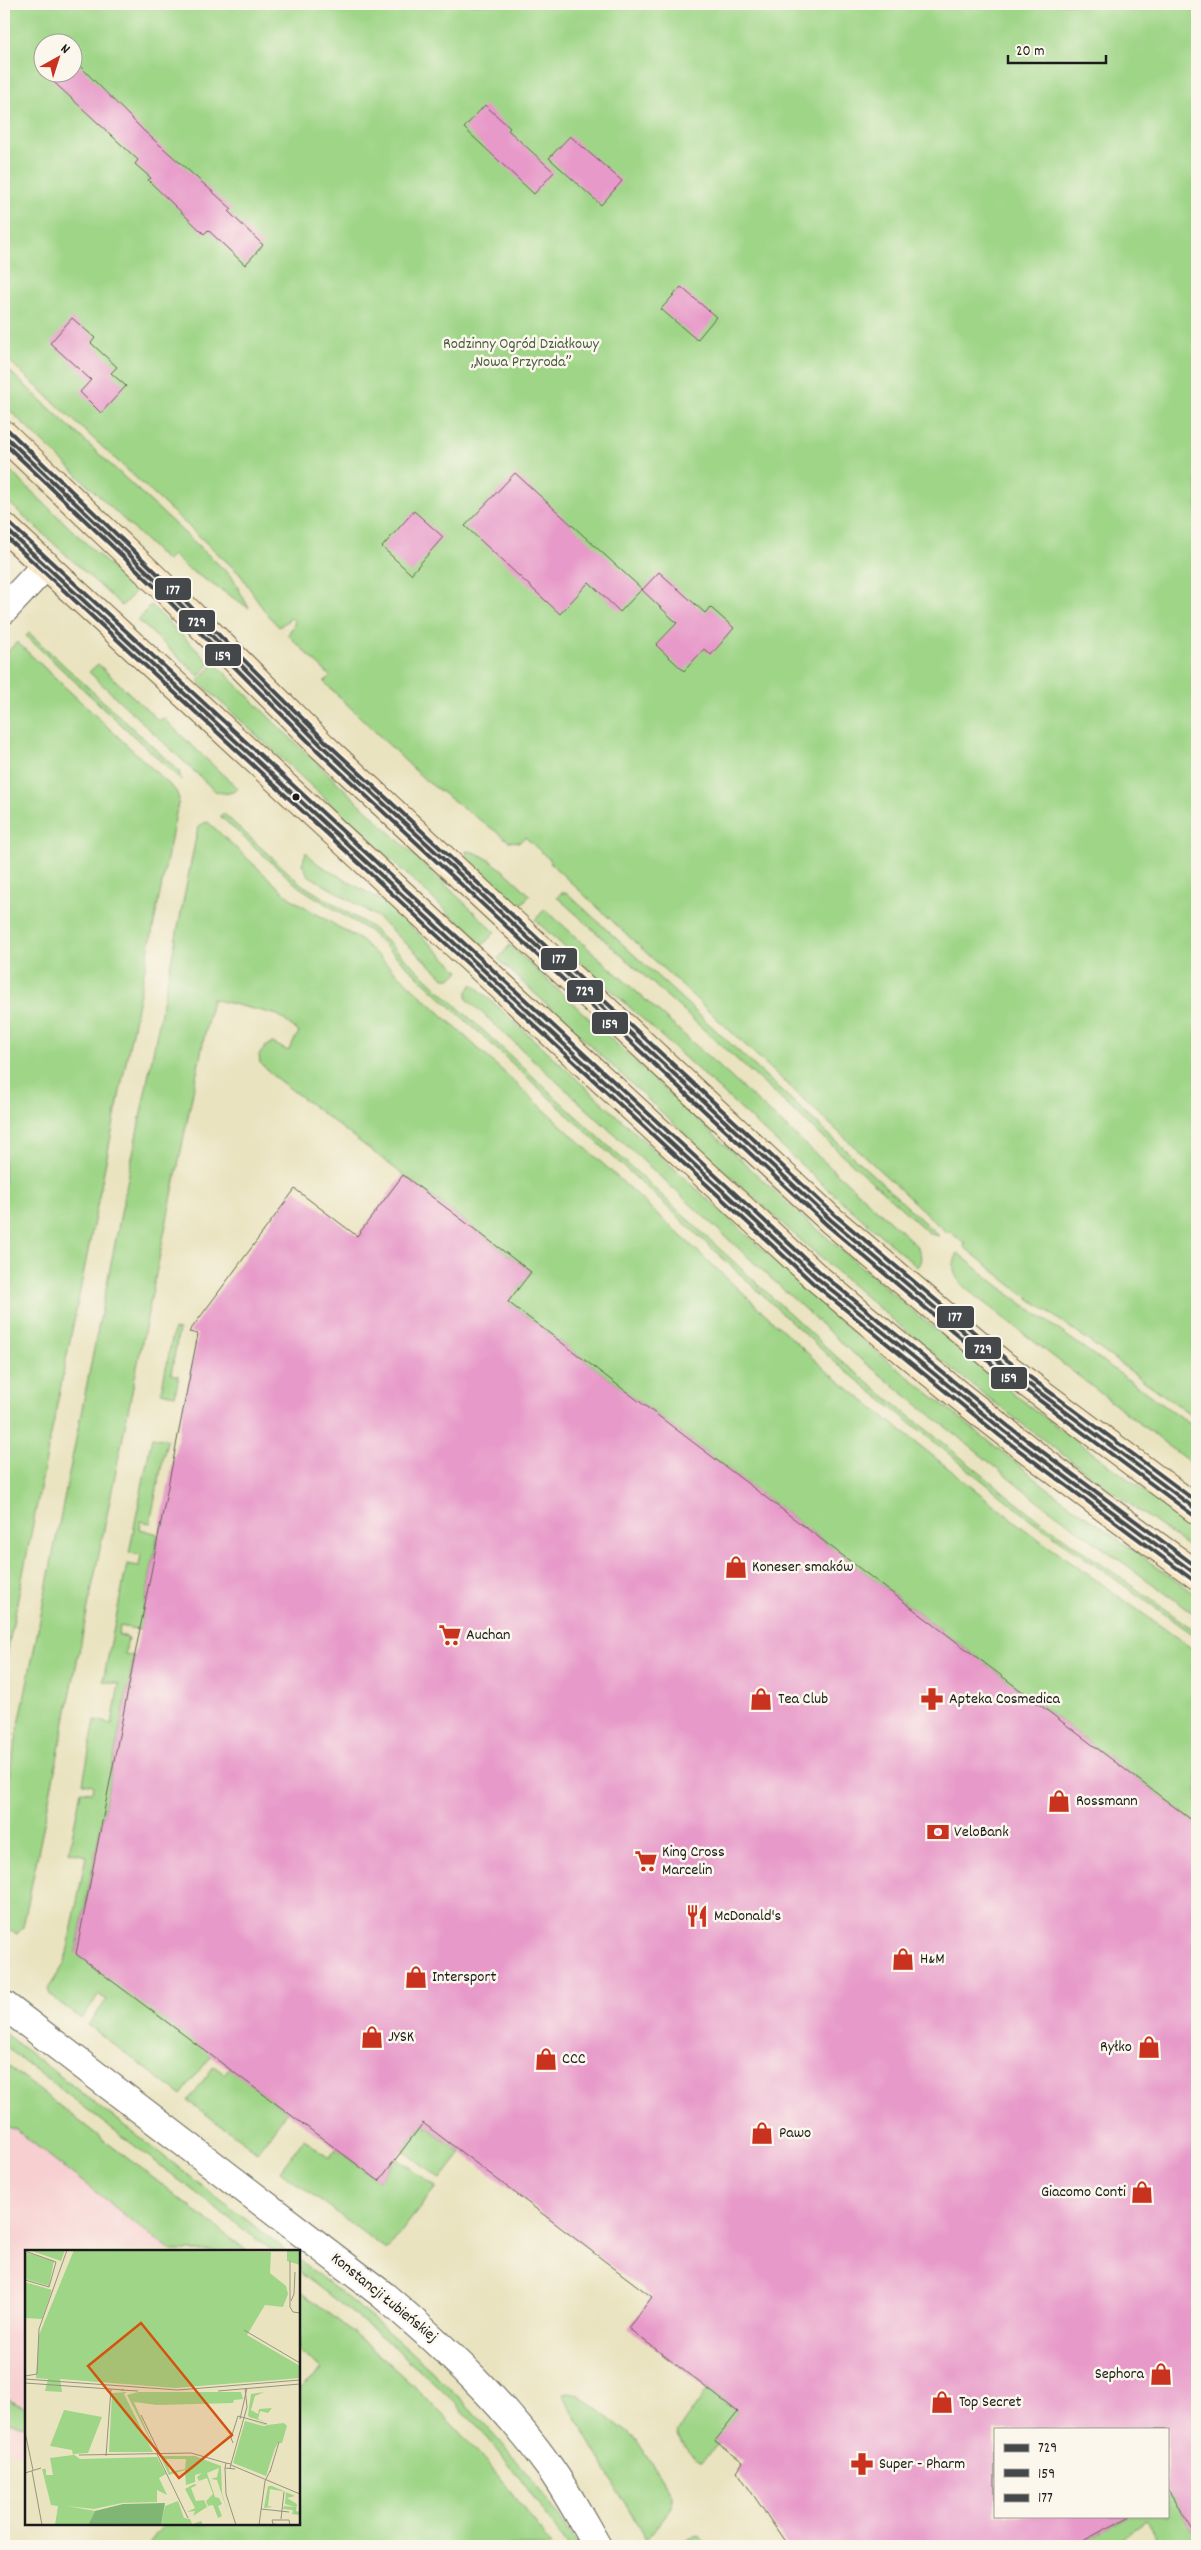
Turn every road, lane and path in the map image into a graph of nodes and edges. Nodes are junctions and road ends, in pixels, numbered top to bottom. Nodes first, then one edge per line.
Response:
1 (4, 434) edge
2 (4, 527) edge
3 (46, 565) junction
4 (4, 610) edge
5 (1197, 1510) edge
6 (1197, 1575) edge
7 (4, 2005) edge
8 (597, 2546) edge

1 - 5 main road
2 - 3 main road
3 - 4 street
3 - 6 main road
7 - 8 street, Konstancji Łubieńskiej

